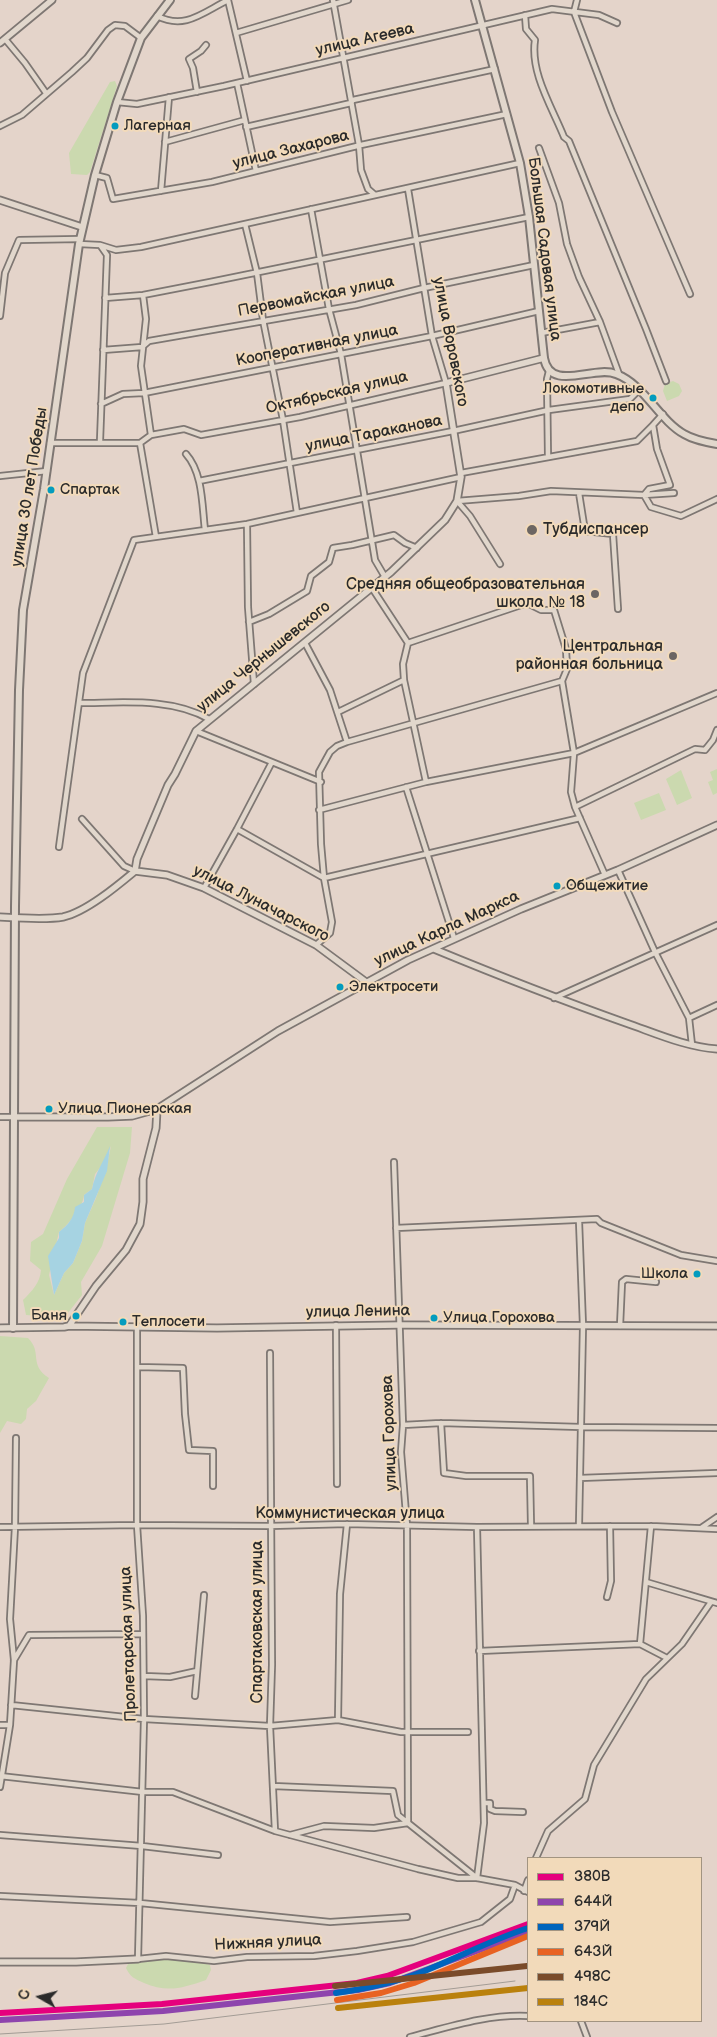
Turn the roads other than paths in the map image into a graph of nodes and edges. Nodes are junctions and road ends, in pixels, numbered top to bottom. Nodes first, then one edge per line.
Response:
1 (52, 0) edge
2 (170, 0) edge
3 (228, 0) edge
4 (348, 0) edge
5 (475, 0) edge
6 (577, 0) edge
7 (333, 2) edge
8 (574, 12) junction
9 (525, 15) junction
10 (157, 16) junction
11 (617, 23) dead end
12 (482, 25) junction
13 (236, 33) junction
14 (141, 38) junction
15 (2, 41) edge
16 (206, 45) dead end
17 (344, 58) junction
18 (495, 69) junction
19 (247, 81) junction
20 (237, 83) junction
21 (197, 92) junction
22 (46, 93) junction
23 (169, 97) junction
24 (117, 102) junction
25 (351, 103) junction
26 (508, 114) junction
27 (245, 120) junction
28 (0, 126) edge
29 (246, 127) junction
30 (165, 142) junction
31 (359, 145) junction
32 (539, 148) dead end
33 (520, 164) junction
34 (256, 172) junction
35 (94, 175) junction
36 (408, 189) junction
37 (161, 190) junction
38 (375, 195) junction
39 (0, 200) edge
40 (311, 209) junction
41 (529, 216) junction
42 (245, 224) junction
43 (82, 227) junction
44 (416, 240) junction
45 (80, 241) junction
46 (100, 245) junction
47 (320, 260) junction
48 (534, 265) junction
49 (257, 273) junction
50 (424, 288) junction
51 (690, 294) dead end
52 (143, 295) junction
53 (105, 298) junction
54 (329, 309) junction
55 (539, 311) junction
56 (0, 316) edge
57 (263, 320) junction
58 (600, 322) junction
59 (541, 334) junction
60 (432, 336) junction
61 (142, 347) junction
62 (103, 350) junction
63 (341, 354) junction
64 (544, 358) junction
65 (272, 368) junction
66 (549, 371) junction
67 (619, 374) junction
68 (666, 381) dead end
69 (446, 383) junction
70 (638, 390) junction
71 (144, 393) junction
72 (101, 404) junction
73 (349, 405) junction
74 (549, 410) junction
75 (663, 414) junction
76 (283, 420) junction
77 (653, 426) junction
78 (453, 431) junction
79 (151, 435) junction
80 (100, 441) junction
81 (50, 443) junction
82 (140, 443) junction
83 (717, 444) edge
84 (356, 450) junction
85 (186, 454) dead end
86 (548, 457) junction
87 (290, 463) junction
88 (47, 472) junction
89 (461, 475) junction
90 (0, 476) edge
91 (199, 480) junction
92 (579, 493) junction
93 (674, 493) dead end
94 (644, 494) junction
95 (365, 498) junction
96 (717, 499) edge
97 (457, 501) junction
98 (297, 513) junction
99 (247, 524) junction
100 (205, 530) junction
101 (156, 537) junction
102 (372, 540) junction
103 (417, 548) junction
104 (500, 564) dead end
105 (385, 577) junction
106 (372, 588) junction
107 (618, 609) dead end
108 (249, 622) junction
109 (305, 643) junction
110 (408, 643) junction
111 (404, 680) junction
112 (562, 681) junction
113 (254, 684) junction
114 (717, 693) edge
115 (79, 702) junction
116 (338, 712) junction
117 (208, 719) junction
118 (414, 723) junction
119 (717, 730) edge
120 (196, 731) junction
121 (347, 742) junction
122 (574, 753) junction
123 (272, 762) junction
124 (321, 782) junction
125 (426, 782) junction
126 (406, 787) junction
127 (575, 807) junction
128 (319, 810) junction
129 (580, 818) junction
130 (82, 819) dead end
131 (717, 824) edge
132 (237, 829) junction
133 (59, 847) dead end
134 (426, 855) junction
135 (618, 870) junction
136 (135, 871) junction
137 (605, 875) junction
138 (324, 878) junction
139 (204, 888) junction
140 (0, 918) edge
141 (15, 918) junction
142 (717, 925) edge
143 (454, 938) junction
144 (316, 945) junction
145 (434, 949) junction
146 (655, 952) junction
147 (366, 982) junction
148 (554, 998) junction
149 (717, 1004) edge
150 (689, 1018) junction
151 (692, 1045) junction
152 (717, 1049) edge
153 (157, 1109) junction
154 (0, 1117) edge
155 (16, 1118) junction
156 (394, 1162) dead end
157 (579, 1221) junction
158 (396, 1228) junction
159 (717, 1261) edge
160 (656, 1282) dead end
161 (336, 1325) junction
162 (399, 1325) junction
163 (69, 1326) junction
164 (582, 1326) junction
165 (620, 1326) junction
166 (717, 1326) edge
167 (0, 1328) edge
168 (14, 1328) junction
169 (137, 1328) junction
170 (270, 1353) dead end
171 (137, 1368) junction
172 (441, 1423) junction
173 (403, 1425) junction
174 (581, 1427) junction
175 (717, 1428) edge
176 (16, 1438) dead end
177 (717, 1473) edge
178 (580, 1478) junction
179 (337, 1484) dead end
180 (213, 1486) dead end
181 (717, 1517) edge
182 (348, 1524) junction
183 (137, 1525) junction
184 (531, 1525) junction
185 (579, 1525) junction
186 (270, 1526) junction
187 (407, 1526) junction
188 (477, 1526) junction
189 (610, 1526) junction
190 (651, 1526) junction
191 (0, 1527) edge
192 (15, 1527) junction
193 (700, 1528) junction
194 (717, 1529) edge
195 (646, 1582) junction
196 (204, 1594) dead end
197 (607, 1597) dead end
198 (714, 1603) edge
199 (143, 1634) junction
200 (640, 1644) junction
201 (479, 1651) junction
202 (667, 1658) junction
203 (14, 1660) junction
204 (197, 1671) junction
205 (144, 1676) junction
206 (195, 1696) dead end
207 (10, 1705) junction
208 (144, 1719) junction
209 (338, 1720) junction
210 (0, 1725) edge
211 (10, 1725) junction
212 (270, 1726) junction
213 (408, 1732) junction
214 (468, 1732) dead end
215 (1, 1776) edge
216 (273, 1786) junction
217 (0, 1787) edge
218 (142, 1792) junction
219 (484, 1803) junction
220 (523, 1812) dead end
221 (408, 1823) junction
222 (275, 1831) junction
223 (290, 1835) junction
224 (0, 1836) edge
225 (142, 1846) junction
226 (218, 1855) dead end
227 (536, 1857) edge
228 (478, 1878) junction
229 (515, 1885) junction
230 (526, 1891) edge
231 (0, 1896) edge
232 (140, 1902) junction
233 (407, 1917) dead end
234 (138, 1959) junction
235 (0, 1962) edge
236 (527, 2016) edge
237 (581, 2022) edge
238 (410, 2037) edge
239 (587, 2037) edge

1 - 15 street
2 - 10 main road, улица 30 лет Победы
3 - 10 street
3 - 13 street
4 - 7 street
5 - 12 main road, Большая Садовая улица
6 - 8 street
7 - 13 street
7 - 17 street
8 - 9 street, улица Агеева
8 - 11 street, улица Агеева
8 - 51 street
9 - 12 street, улица Агеева
9 - 68 street
10 - 14 main road, улица 30 лет Победы
12 - 17 street, улица Агеева
12 - 18 main road, Большая Садовая улица
13 - 19 street
14 - 22 street
14 - 24 main road, улица 30 лет Победы
15 - 22 street
16 - 21 street
17 - 19 street, улица Агеева
17 - 25 street
18 - 25 street
18 - 26 main road, Большая Садовая улица
19 - 20 street, улица Агеева
20 - 21 street, улица Агеева
20 - 27 street
21 - 23 street, улица Агеева
22 - 28 street
23 - 24 street, улица Агеева
23 - 30 street
24 - 35 main road, улица 30 лет Победы
25 - 29 street
25 - 31 street
26 - 31 street, улица Захарова
26 - 33 main road, Большая Садовая улица
27 - 29 street
27 - 30 street
29 - 34 street
30 - 37 street
31 - 34 street, улица Захарова
31 - 38 street
32 - 58 street
33 - 36 street
33 - 41 main road, Большая Садовая улица
34 - 37 street, улица Захарова
35 - 37 street, улица Захарова
35 - 43 main road, улица 30 лет Победы
36 - 38 street
36 - 44 street, улица Воровского
38 - 40 street
39 - 43 street
40 - 42 street
40 - 47 street
41 - 44 street
41 - 48 main road, Большая Садовая улица
42 - 46 street
42 - 49 street
43 - 45 main road, улица 30 лет Победы
44 - 47 street
44 - 50 street, улица Воровского
45 - 46 street
45 - 56 street
45 - 81 main road, улица 30 лет Победы
46 - 53 street
47 - 49 street
47 - 54 street
48 - 50 street, Первомайская улица
48 - 55 main road, Большая Садовая улица
49 - 52 street
49 - 57 street
50 - 54 street, Первомайская улица
50 - 60 street, улица Воровского
52 - 53 street
52 - 61 street
53 - 62 street
54 - 57 street, Первомайская улица
54 - 63 street
55 - 59 main road, Большая Садовая улица
55 - 60 street, Кооперативная улица
57 - 61 street, Первомайская улица
57 - 65 street
58 - 59 street
58 - 67 street
59 - 64 main road, Большая Садовая улица
60 - 63 street, Кооперативная улица
60 - 69 street, улица Воровского
61 - 62 street, Первомайская улица
61 - 71 street
62 - 72 street
63 - 65 street, Кооперативная улица
63 - 73 street
64 - 66 main road
64 - 69 street, Октябрьская улица
65 - 71 street, Кооперативная улица
65 - 76 street
66 - 67 main road
66 - 74 street
67 - 70 main road
69 - 73 street, Октябрьская улица
69 - 78 street, улица Воровского
70 - 74 street, улица Тараканова
70 - 75 main road
71 - 72 street, Кооперативная улица
71 - 79 street
72 - 80 street
73 - 76 street, Октябрьская улица
73 - 84 street
74 - 78 street, улица Тараканова
74 - 86 street
75 - 77 street
75 - 83 main road
76 - 79 street, Октябрьская улица
76 - 87 street
77 - 86 street
77 - 94 street
78 - 84 street, улица Тараканова
78 - 89 street, улица Воровского
79 - 82 street, Октябрьская улица
80 - 81 street
80 - 82 street
81 - 88 main road, улица 30 лет Победы
82 - 101 street
84 - 87 street, улица Тараканова
84 - 95 street
85 - 91 street
86 - 89 street
87 - 91 street, улица Тараканова
87 - 98 street
88 - 90 street
88 - 141 main road, улица 30 лет Победы
89 - 95 street
89 - 97 street, улица Воровского
91 - 100 street
92 - 94 street
92 - 97 street
92 - 107 street
93 - 94 street
94 - 96 street
95 - 98 street
95 - 102 street
97 - 103 street, улица Чернышевского
97 - 104 street
98 - 99 street
99 - 100 street
99 - 108 street
100 - 101 street
101 - 115 street
102 - 103 street
102 - 105 street
102 - 108 street
103 - 105 street, улица Чернышевского
105 - 106 street, улица Чернышевского
106 - 109 street, улица Чернышевского
106 - 110 street
108 - 113 street
109 - 113 street, улица Чернышевского
109 - 116 street
110 - 111 street
110 - 112 street
111 - 116 street
111 - 118 street
112 - 118 street
112 - 122 street
113 - 117 street, улица Чернышевского
114 - 122 street
115 - 117 street
115 - 133 street
116 - 121 street
117 - 120 street, улица Чернышевского
118 - 121 street
118 - 125 street
119 - 127 street
120 - 123 street
120 - 136 street, улица Чернышевского
121 - 124 street
122 - 125 street
122 - 127 street
123 - 124 street
123 - 132 street
124 - 128 street
125 - 126 street
126 - 128 street
126 - 134 street
127 - 129 street
128 - 138 street
129 - 134 street
129 - 137 street
130 - 136 street
131 - 135 street, улица Карла Маркса
132 - 138 street
132 - 139 street
134 - 138 street
134 - 143 street
135 - 137 street, улица Карла Маркса
135 - 146 street
136 - 139 street, улица Луначарского
136 - 141 street
137 - 143 street, улица Карла Маркса
138 - 144 street
139 - 144 street, улица Луначарского
140 - 141 street
141 - 155 main road, улица 30 лет Победы
142 - 146 street
143 - 145 street, улица Карла Маркса
144 - 147 street, улица Луначарского
145 - 147 street, улица Карла Маркса
145 - 148 street
146 - 148 street
146 - 150 street
147 - 153 street, улица Карла Маркса
148 - 151 street
149 - 150 street
150 - 151 street
151 - 152 street
153 - 155 street, улица Карла Маркса
153 - 163 street
154 - 155 street, улица Карла Маркса
155 - 168 main road, улица 30 лет Победы
156 - 158 street, улица Горохова
157 - 158 street
157 - 159 street
157 - 164 street
158 - 162 street, улица Горохова
160 - 165 street
161 - 162 street, улица Ленина
161 - 169 street, улица Ленина
161 - 179 street
162 - 164 street, улица Ленина
162 - 173 street, улица Горохова
163 - 168 street, улица Ленина
163 - 169 street, улица Ленина
164 - 165 street, улица Ленина
164 - 174 street
165 - 166 street, улица Ленина
167 - 168 street, улица Ленина
169 - 171 street, Пролетарская улица
170 - 186 street, Спартаковская улица
171 - 180 street
171 - 183 street, Пролетарская улица
172 - 173 street
172 - 174 street
172 - 184 street
173 - 187 street, улица Горохова
174 - 175 street
174 - 178 street
176 - 192 street
177 - 178 street
178 - 185 street
181 - 193 street
182 - 186 street, Коммунистическая улица
182 - 187 street, Коммунистическая улица
182 - 209 street
183 - 186 street, Коммунистическая улица
183 - 192 street, Коммунистическая улица
183 - 199 street, Пролетарская улица
184 - 185 street, Коммунистическая улица
184 - 188 street, Коммунистическая улица
185 - 189 street, Коммунистическая улица
186 - 212 street, Спартаковская улица
187 - 188 street, Коммунистическая улица
187 - 213 street, улица Горохова
188 - 201 street
189 - 190 street, Коммунистическая улица
189 - 197 street
190 - 193 street, Коммунистическая улица
190 - 195 street
191 - 192 street, Коммунистическая улица
192 - 203 street
193 - 194 street, Коммунистическая улица
195 - 198 street
195 - 200 street
196 - 204 street
198 - 202 street
199 - 203 street
199 - 205 street, Пролетарская улица
200 - 201 street
200 - 202 street
201 - 219 street
202 - 227 street
203 - 207 street
204 - 205 street
204 - 206 street
205 - 208 street, Пролетарская улица
207 - 208 street
207 - 211 street
208 - 212 street
208 - 218 street, Пролетарская улица
209 - 212 street
209 - 213 street
210 - 211 street
211 - 215 street
212 - 216 street, Спартаковская улица
213 - 214 street
213 - 221 street, улица Горохова
215 - 217 street
215 - 218 street
216 - 221 street
216 - 222 street, Спартаковская улица
218 - 222 street
218 - 225 street, Пролетарская улица
219 - 220 street
219 - 228 street
221 - 223 street
221 - 228 street
222 - 223 street
223 - 228 street
224 - 225 street
225 - 226 street
225 - 232 street, Пролетарская улица
228 - 229 street
229 - 230 street
229 - 234 street, Нижняя улица
231 - 232 street
232 - 233 street
232 - 234 street, Пролетарская улица
234 - 235 street, Нижняя улица
236 - 238 street
237 - 239 street

